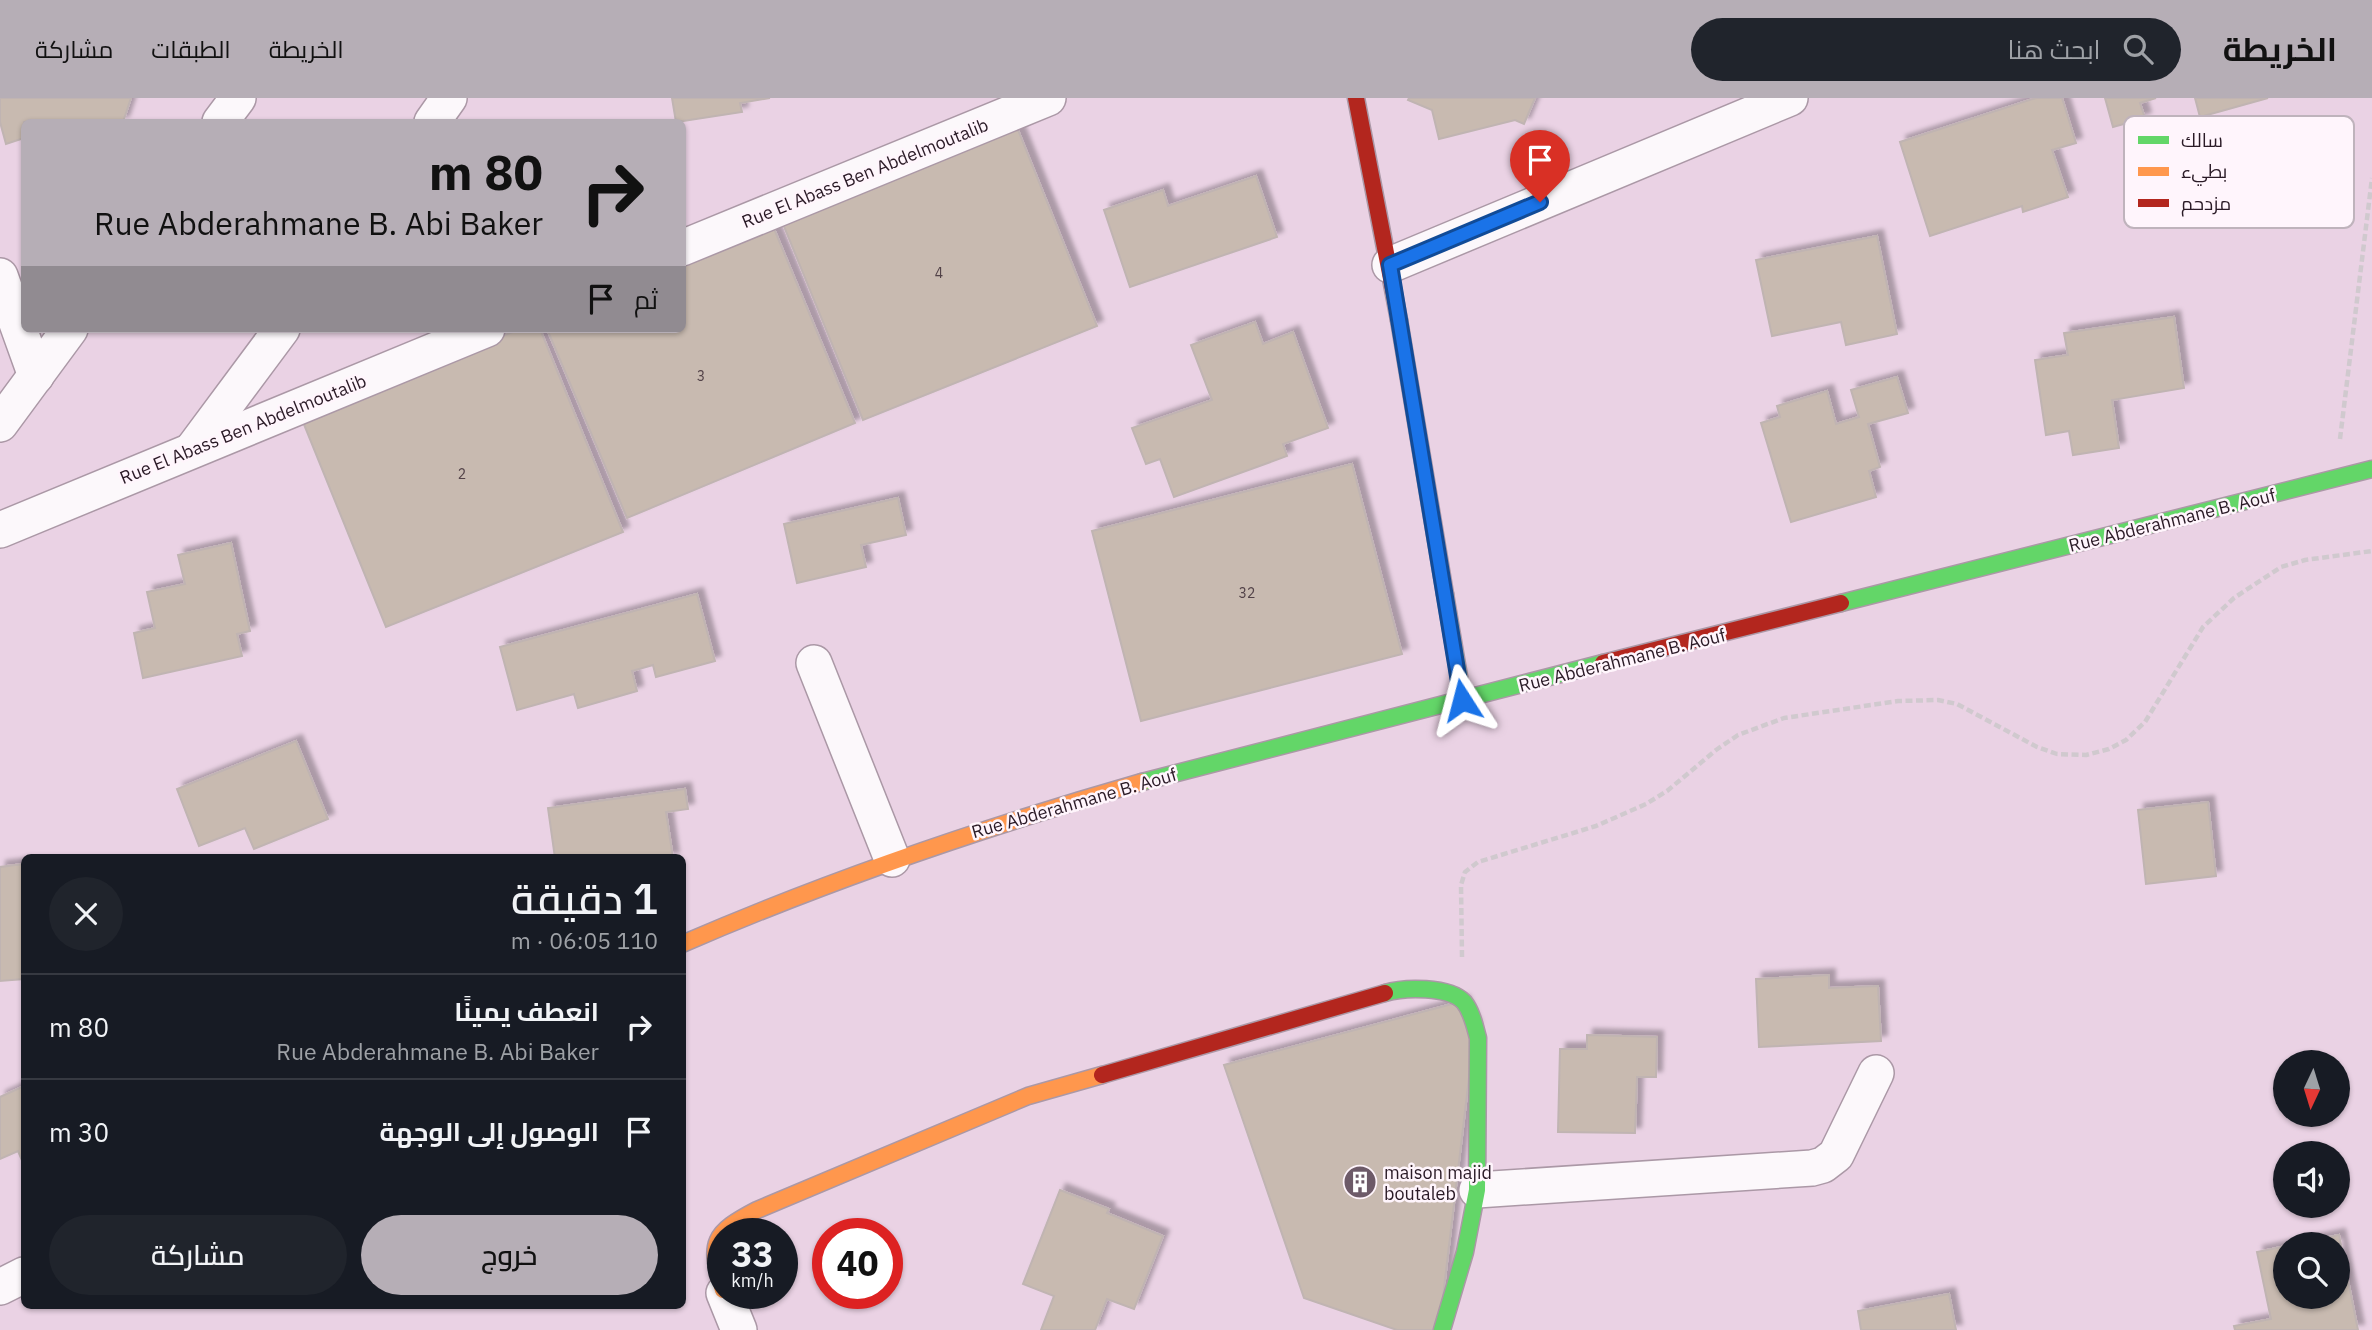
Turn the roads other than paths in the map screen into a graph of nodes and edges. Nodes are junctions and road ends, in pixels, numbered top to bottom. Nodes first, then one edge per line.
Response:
1 (238, 98) edge
2 (449, 98) edge
3 (1048, 98) edge
4 (1356, 98) edge
5 (1790, 98) edge
6 (222, 119) edge
7 (434, 119) edge
8 (686, 246) edge
9 (1390, 265) junction
10 (0, 276) edge
11 (67, 333) edge
12 (279, 333) edge
13 (477, 333) edge
14 (36, 376) junction
15 (0, 424) edge
16 (192, 450) junction
17 (2372, 469) edge
18 (0, 530) edge
19 (814, 663) dead end
20 (1462, 700) junction
21 (892, 859) junction
22 (686, 942) edge
23 (1876, 1073) dead end
24 (1477, 1190) junction
25 (743, 1218) edge
26 (21, 1276) edge
27 (0, 1287) edge
28 (1441, 1330) edge

1 - 6 street
2 - 7 street
3 - 8 street, Rue El Abass Ben Abdelmoutalib
4 - 9 street
5 - 9 street
9 - 20 street
10 - 14 street
11 - 14 street
12 - 16 street
13 - 16 street, Rue El Abass Ben Abdelmoutalib
14 - 15 street
16 - 18 street, Rue El Abass Ben Abdelmoutalib
17 - 20 street, Rue Abderahmane B. Aouf
19 - 21 street
20 - 21 street, Rue Abderahmane B. Aouf
21 - 22 street, Rue Abderahmane B. Aouf
23 - 24 street
24 - 25 street
24 - 28 street
26 - 27 street

